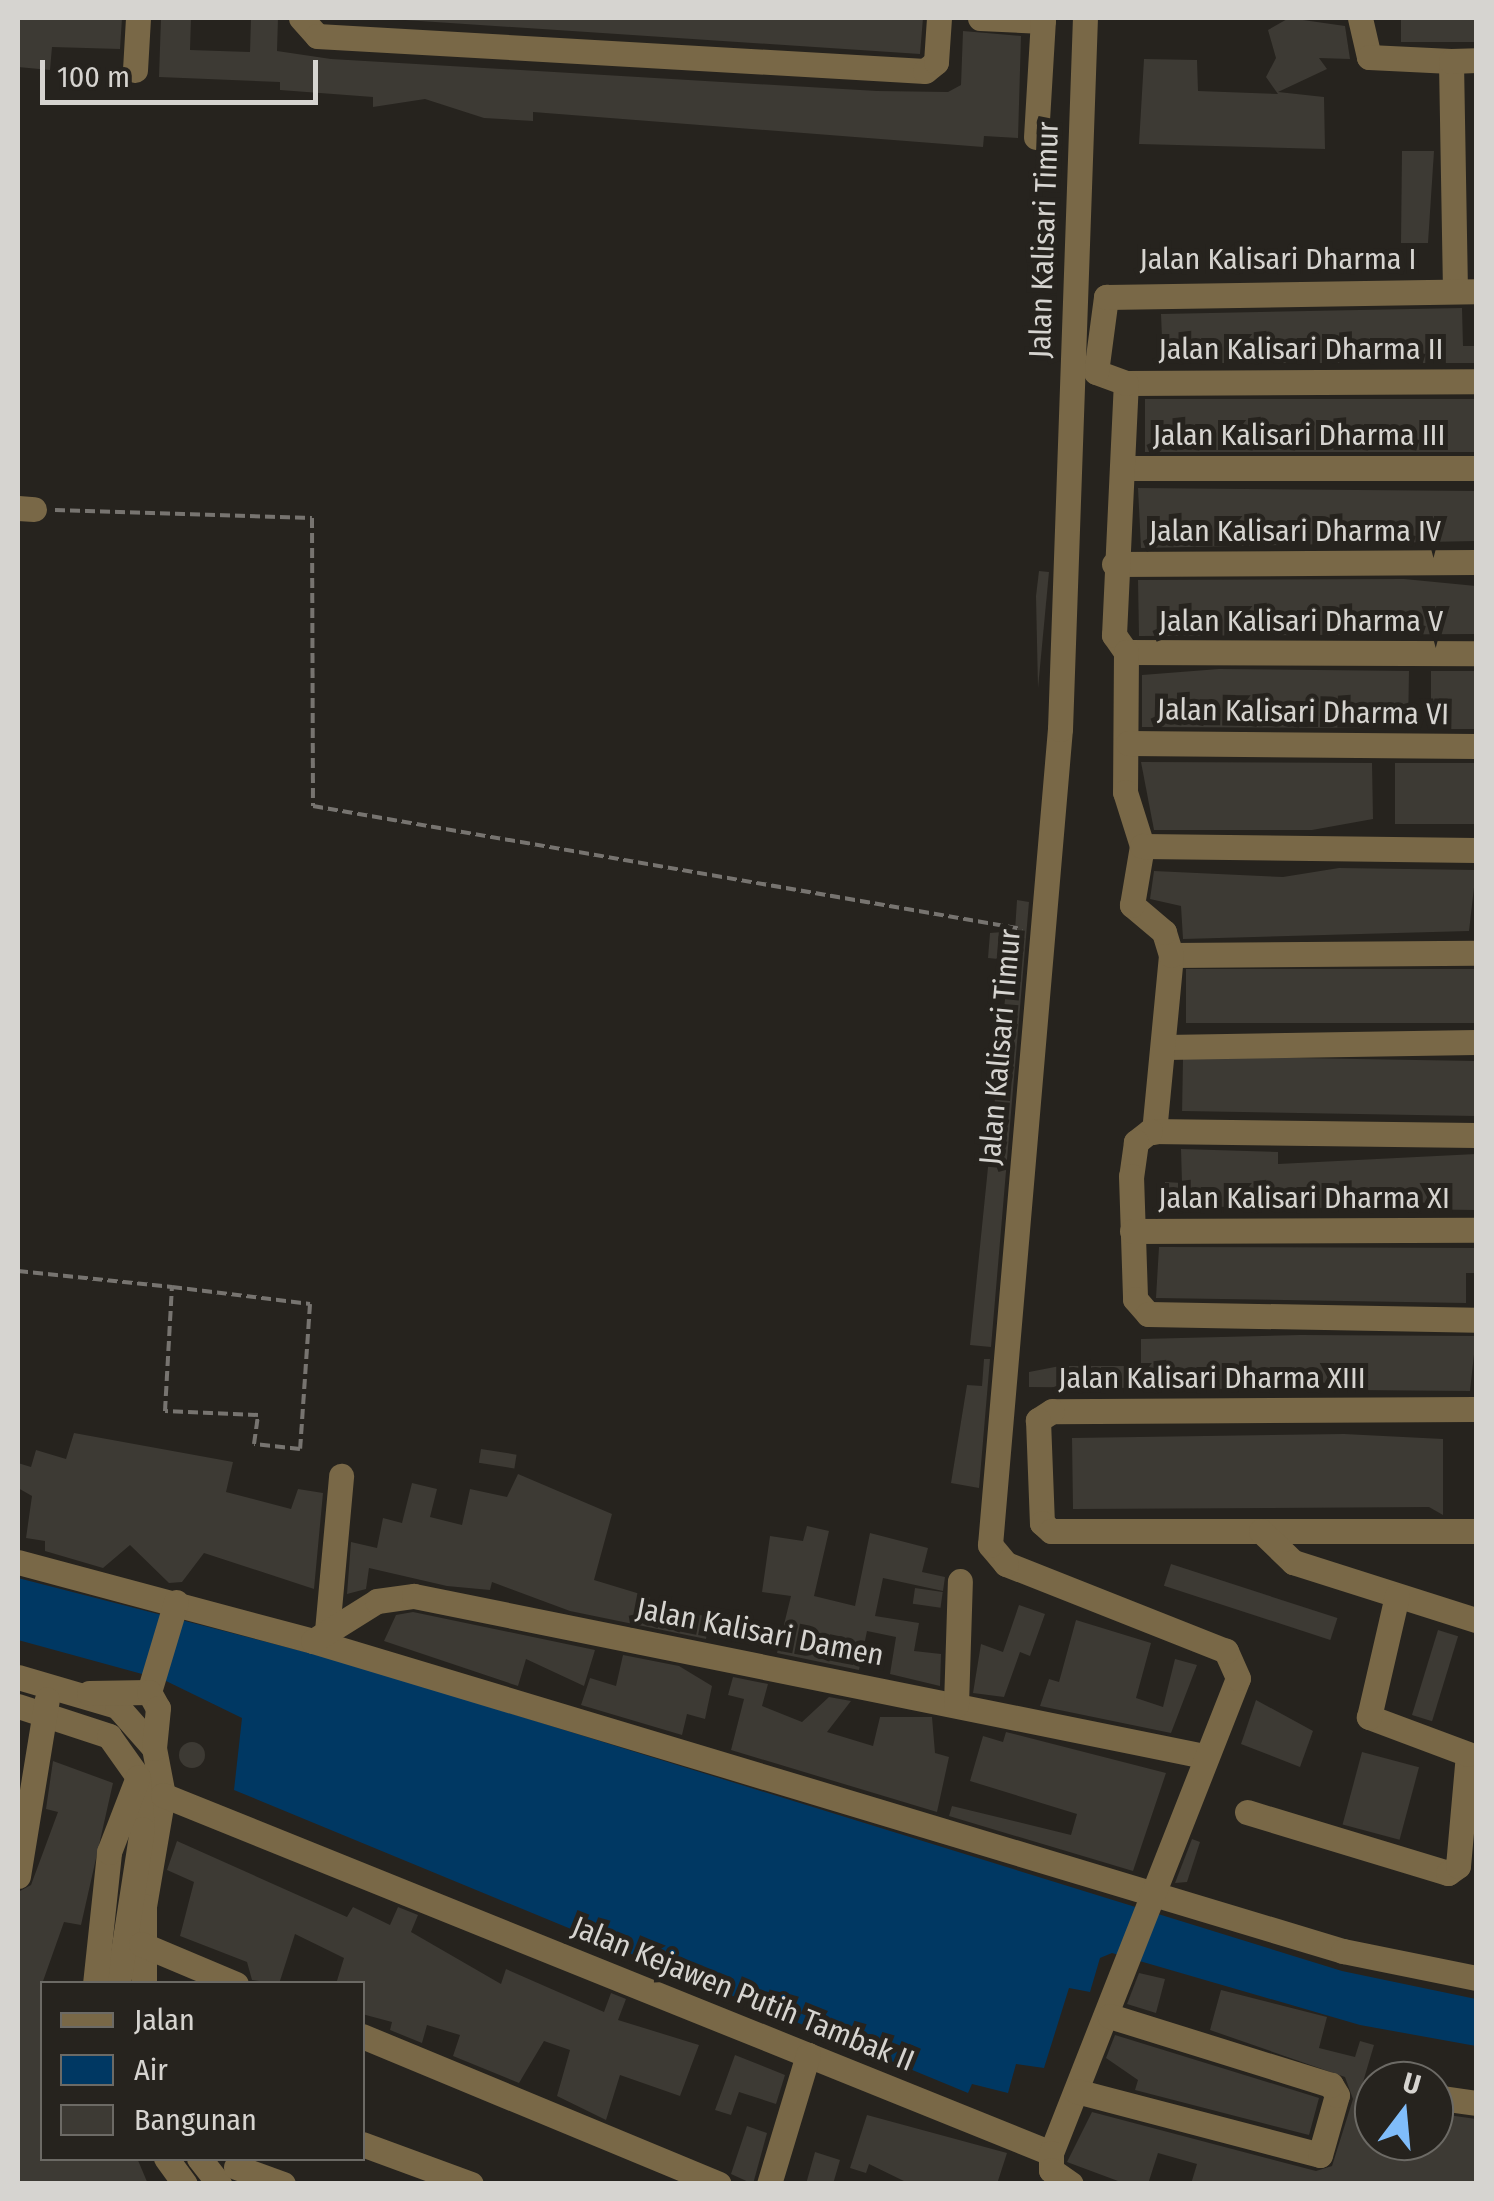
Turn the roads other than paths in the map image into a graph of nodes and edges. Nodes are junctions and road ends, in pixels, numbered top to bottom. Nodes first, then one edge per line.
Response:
1 (138, 18) edge
2 (939, 18) edge
3 (980, 18) edge
4 (1086, 18) edge
5 (1360, 18) edge
6 (1043, 19) edge
7 (301, 21) edge
8 (1464, 61) edge
9 (135, 70) dead end
10 (1036, 137) dead end
11 (1466, 291) edge
12 (1476, 380) edge
13 (1126, 383) junction
14 (1122, 468) junction
15 (1476, 468) edge
16 (1476, 562) edge
17 (1114, 564) junction
18 (1126, 652) junction
19 (1476, 653) edge
20 (1128, 743) junction
21 (1476, 746) edge
22 (1142, 846) junction
23 (1476, 850) edge
24 (1476, 953) edge
25 (1170, 955) junction
26 (1476, 1042) edge
27 (1165, 1048) junction
28 (1154, 1132) junction
29 (1476, 1136) edge
30 (1132, 1230) junction
31 (1476, 1230) edge
32 (1476, 1320) edge
33 (1476, 1409) edge
34 (341, 1476) dead end
35 (1261, 1531) junction
36 (1476, 1531) edge
37 (18, 1562) edge
38 (960, 1581) dead end
39 (1397, 1596) junction
40 (175, 1608) junction
41 (1476, 1620) edge
42 (320, 1636) junction
43 (18, 1677) edge
44 (50, 1685) junction
45 (152, 1687) junction
46 (84, 1694) junction
47 (956, 1705) junction
48 (18, 1706) edge
49 (45, 1712) junction
50 (154, 1748) junction
51 (1204, 1756) junction
52 (138, 1777) junction
53 (25, 1782) edge
54 (162, 1795) junction
55 (1247, 1812) dead end
56 (18, 1876) edge
57 (1147, 1896) junction
58 (141, 1944) junction
59 (1476, 1978) edge
60 (95, 1981) edge
61 (118, 1981) edge
62 (144, 1981) edge
63 (229, 1981) edge
64 (1110, 2016) junction
65 (365, 2037) edge
66 (808, 2055) junction
67 (1076, 2091) junction
68 (365, 2145) edge
69 (1051, 2153) junction
70 (168, 2161) edge
71 (206, 2161) edge
72 (233, 2173) edge
73 (461, 2182) edge
74 (185, 2184) edge
75 (283, 2184) edge
76 (719, 2184) edge
77 (769, 2184) edge
78 (1071, 2184) edge

1 - 9 street
2 - 7 street
3 - 6 street
4 - 51 street, Jalan Kalisari Timur
5 - 8 street
6 - 10 street
8 - 11 street
11 - 13 street, Jalan Kalisari Dharma I
12 - 13 street, Jalan Kalisari Dharma II
13 - 14 street
14 - 15 street, Jalan Kalisari Dharma III
14 - 17 street
16 - 17 street, Jalan Kalisari Dharma IV
17 - 18 street
18 - 19 street, Jalan Kalisari Dharma V
18 - 20 street
20 - 21 street, Jalan Kalisari Dharma VI
20 - 22 street
22 - 23 street
22 - 25 street
24 - 25 street
25 - 27 street
26 - 27 street
27 - 28 street
28 - 29 street
28 - 30 street
30 - 31 street, Jalan Kalisari Dharma XI
30 - 32 street
33 - 35 street, Jalan Kalisari Dharma XIII
34 - 42 street
35 - 36 street, Jalan Kalisari Dharma XIII
35 - 39 street
37 - 40 street
38 - 47 street
39 - 41 street
39 - 55 street
40 - 42 street
40 - 45 street
42 - 47 street, Jalan Kalisari Damen
42 - 57 street
43 - 44 street
44 - 46 street
44 - 49 street
45 - 46 street
45 - 50 street
46 - 50 street
47 - 51 street, Jalan Kalisari Damen
48 - 49 street
49 - 52 street
49 - 53 street
50 - 54 street
51 - 57 street, Jalan Kalisari Timur
52 - 60 street
52 - 61 street
53 - 56 street
54 - 58 street
54 - 66 street, Jalan Kejawen Putih Tambak II
57 - 59 street
57 - 64 street
58 - 62 street
58 - 63 street
64 - 67 street
64 - 67 street
65 - 76 street
66 - 69 street, Jalan Kejawen Putih Tambak II
66 - 77 street
67 - 69 street
68 - 73 street
69 - 78 street
70 - 74 street
71 - 72 street
72 - 75 street

